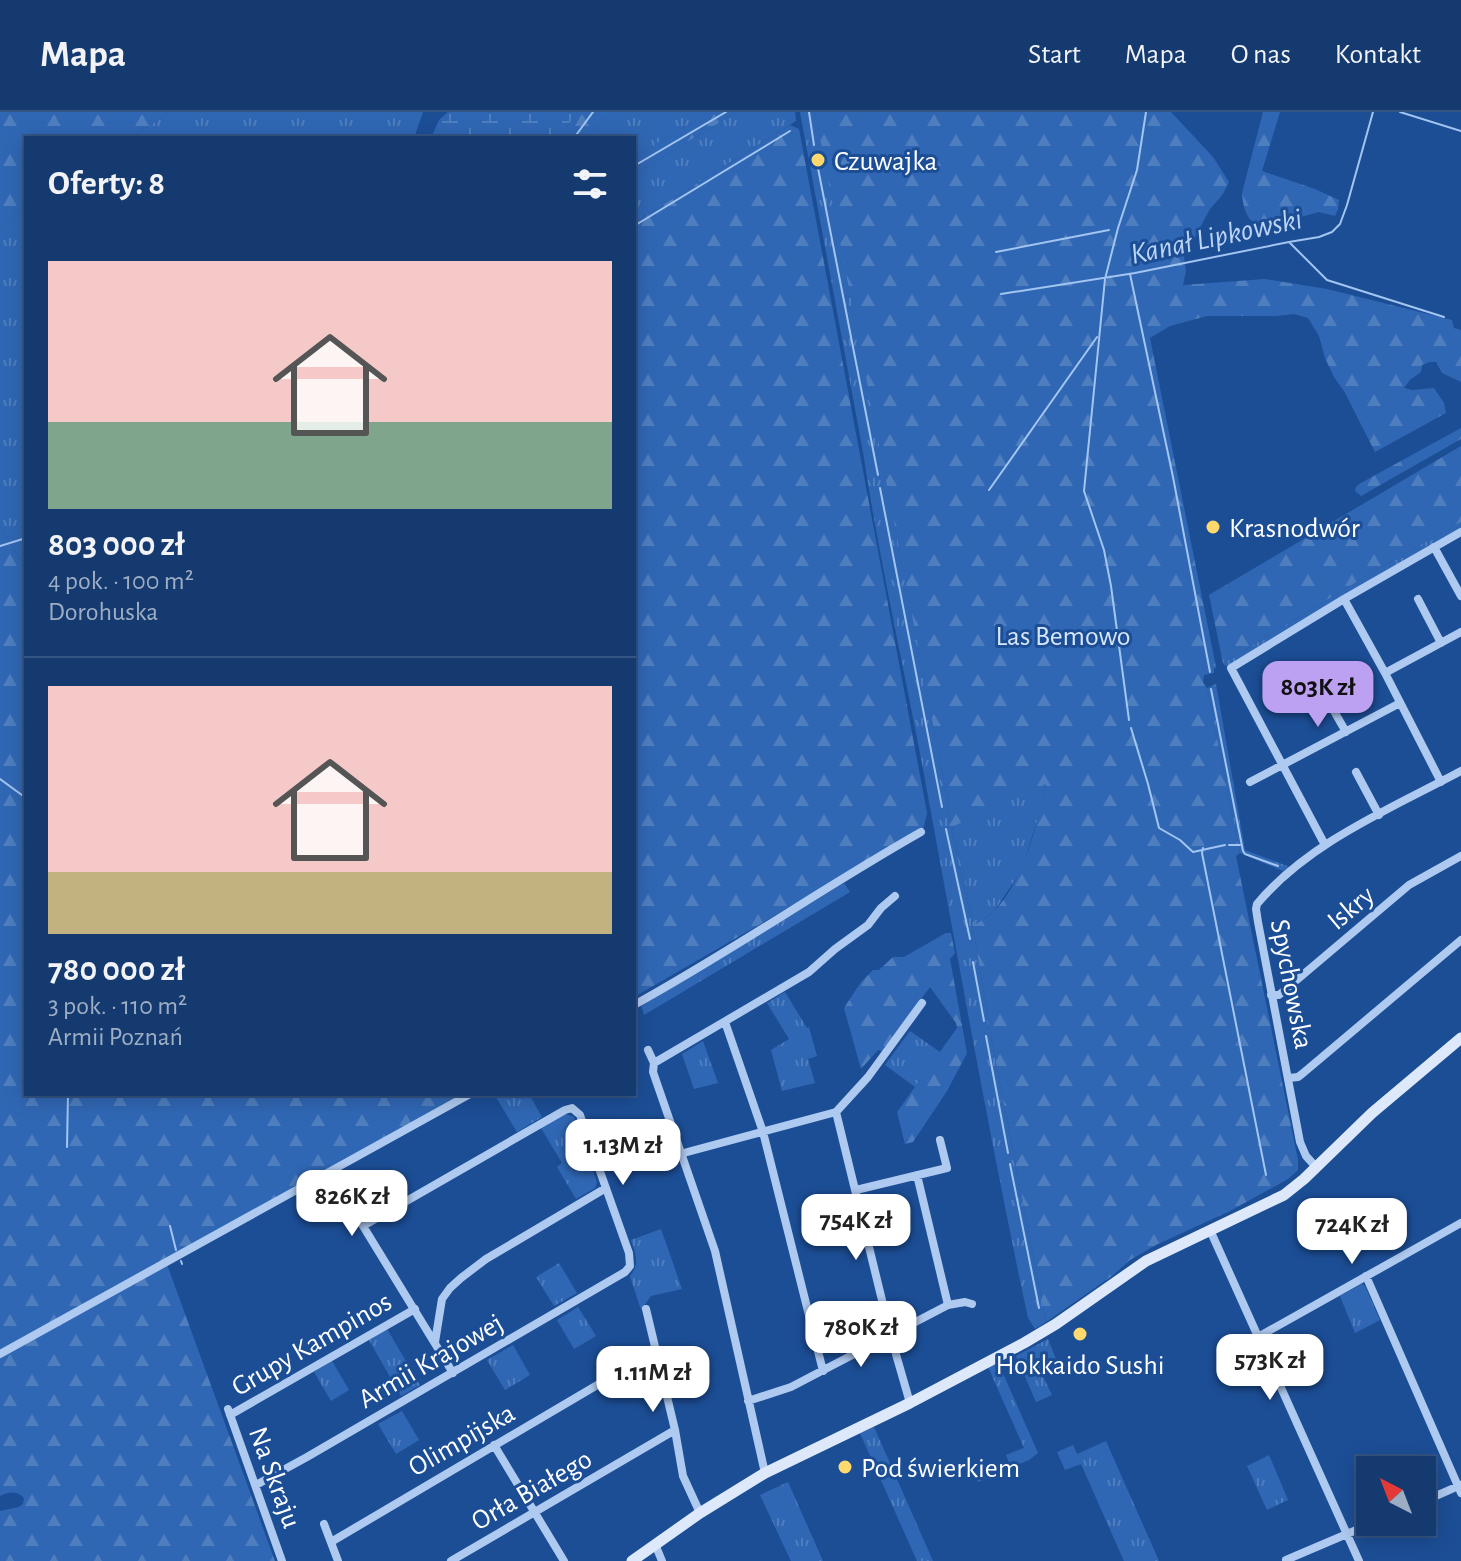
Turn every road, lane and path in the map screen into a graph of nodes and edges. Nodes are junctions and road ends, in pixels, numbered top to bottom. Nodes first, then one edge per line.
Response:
1 (1461, 532) edge
2 (1434, 547) junction
3 (1461, 596) edge
4 (1344, 599) junction
5 (1418, 599) dead end
6 (1461, 632) edge
7 (1441, 643) junction
8 (1311, 671) dead end
9 (1385, 673) junction
10 (1400, 703) junction
11 (1346, 732) junction
12 (1283, 766) junction
13 (1461, 771) edge
14 (1356, 772) dead end
15 (1250, 782) dead end
16 (1441, 782) junction
17 (1379, 815) junction
18 (921, 832) dead end
19 (1325, 845) junction
20 (1461, 856) edge
21 (895, 896) dead end
22 (1461, 940) edge
23 (1271, 995) junction
24 (922, 1003) dead end
25 (636, 1004) edge
26 (725, 1022) junction
27 (1461, 1038) edge
28 (648, 1050) dead end
29 (654, 1063) junction
30 (1289, 1078) junction
31 (466, 1096) edge
32 (836, 1112) junction
33 (763, 1132) junction
34 (940, 1140) dead end
35 (680, 1154) junction
36 (1316, 1167) junction
37 (328, 1173) junction
38 (917, 1175) junction
39 (606, 1188) junction
40 (856, 1190) junction
41 (1460, 1224) edge
42 (363, 1226) junction
43 (1210, 1230) junction
44 (1366, 1276) junction
45 (972, 1304) dead end
46 (948, 1305) junction
47 (415, 1309) junction
48 (646, 1309) dead end
49 (891, 1337) junction
50 (1258, 1337) junction
51 (435, 1342) junction
52 (655, 1351) junction
53 (0, 1354) edge
54 (823, 1371) junction
55 (453, 1373) junction
56 (748, 1401) junction
57 (910, 1403) junction
58 (229, 1412) joint
59 (675, 1430) junction
60 (494, 1445) junction
61 (765, 1473) junction
62 (256, 1485) junction
63 (1460, 1488) edge
64 (1436, 1497) edge
65 (534, 1513) junction
66 (700, 1513) junction
67 (324, 1524) dead end
68 (1356, 1530) edge
69 (1348, 1534) junction
70 (331, 1542) junction
71 (655, 1544) junction
72 (1286, 1560) edge
73 (282, 1561) edge
74 (338, 1561) edge
75 (451, 1561) edge
76 (564, 1561) edge
77 (632, 1561) edge
78 (662, 1561) edge
79 (1359, 1561) edge

1 - 2 street
2 - 3 street
2 - 4 street
4 - 9 street
4 - 12 street
5 - 7 street
6 - 7 street
7 - 9 street
8 - 11 street
9 - 10 street
10 - 11 street
10 - 16 street
11 - 12 street
12 - 15 street
12 - 19 street
13 - 16 street, Spychowska
14 - 17 street
16 - 17 street, Spychowska
17 - 19 street, Spychowska
18 - 25 street
19 - 23 street, Spychowska
20 - 23 street, Iskry
21 - 26 street
22 - 30 street
23 - 30 street, Spychowska
24 - 32 street
26 - 29 street
26 - 33 street
27 - 36 street
28 - 29 street
29 - 35 street
30 - 36 street, Spychowska
31 - 37 street
32 - 33 street
32 - 40 street
33 - 35 street
33 - 54 street
34 - 38 street
35 - 56 street
36 - 43 street
37 - 42 street
37 - 53 street
38 - 40 street
38 - 46 street
39 - 42 street
39 - 51 street
39 - 55 street, Armii Krajowej
40 - 49 street
41 - 44 street
42 - 47 street
43 - 50 street
43 - 57 street
44 - 50 street
44 - 63 street
45 - 46 street
46 - 49 street
47 - 51 street
47 - 58 street, Grupy Kampinos
48 - 52 street
49 - 54 street
49 - 57 street
50 - 69 street
51 - 55 street
52 - 59 street
52 - 60 street, Olimpijska
54 - 56 street
55 - 62 street, Armii Krajowej
56 - 61 street
57 - 61 street
58 - 62 street, Na Skraju
59 - 65 street, Orła Białego
59 - 66 street
60 - 65 street
60 - 70 street, Olimpijska
61 - 66 street
62 - 73 street, Na Skraju
63 - 64 street
65 - 75 street, Orła Białego
65 - 76 street
66 - 71 street
67 - 70 street
68 - 69 street
69 - 72 street
69 - 79 street
70 - 74 street
71 - 77 street
71 - 78 street

